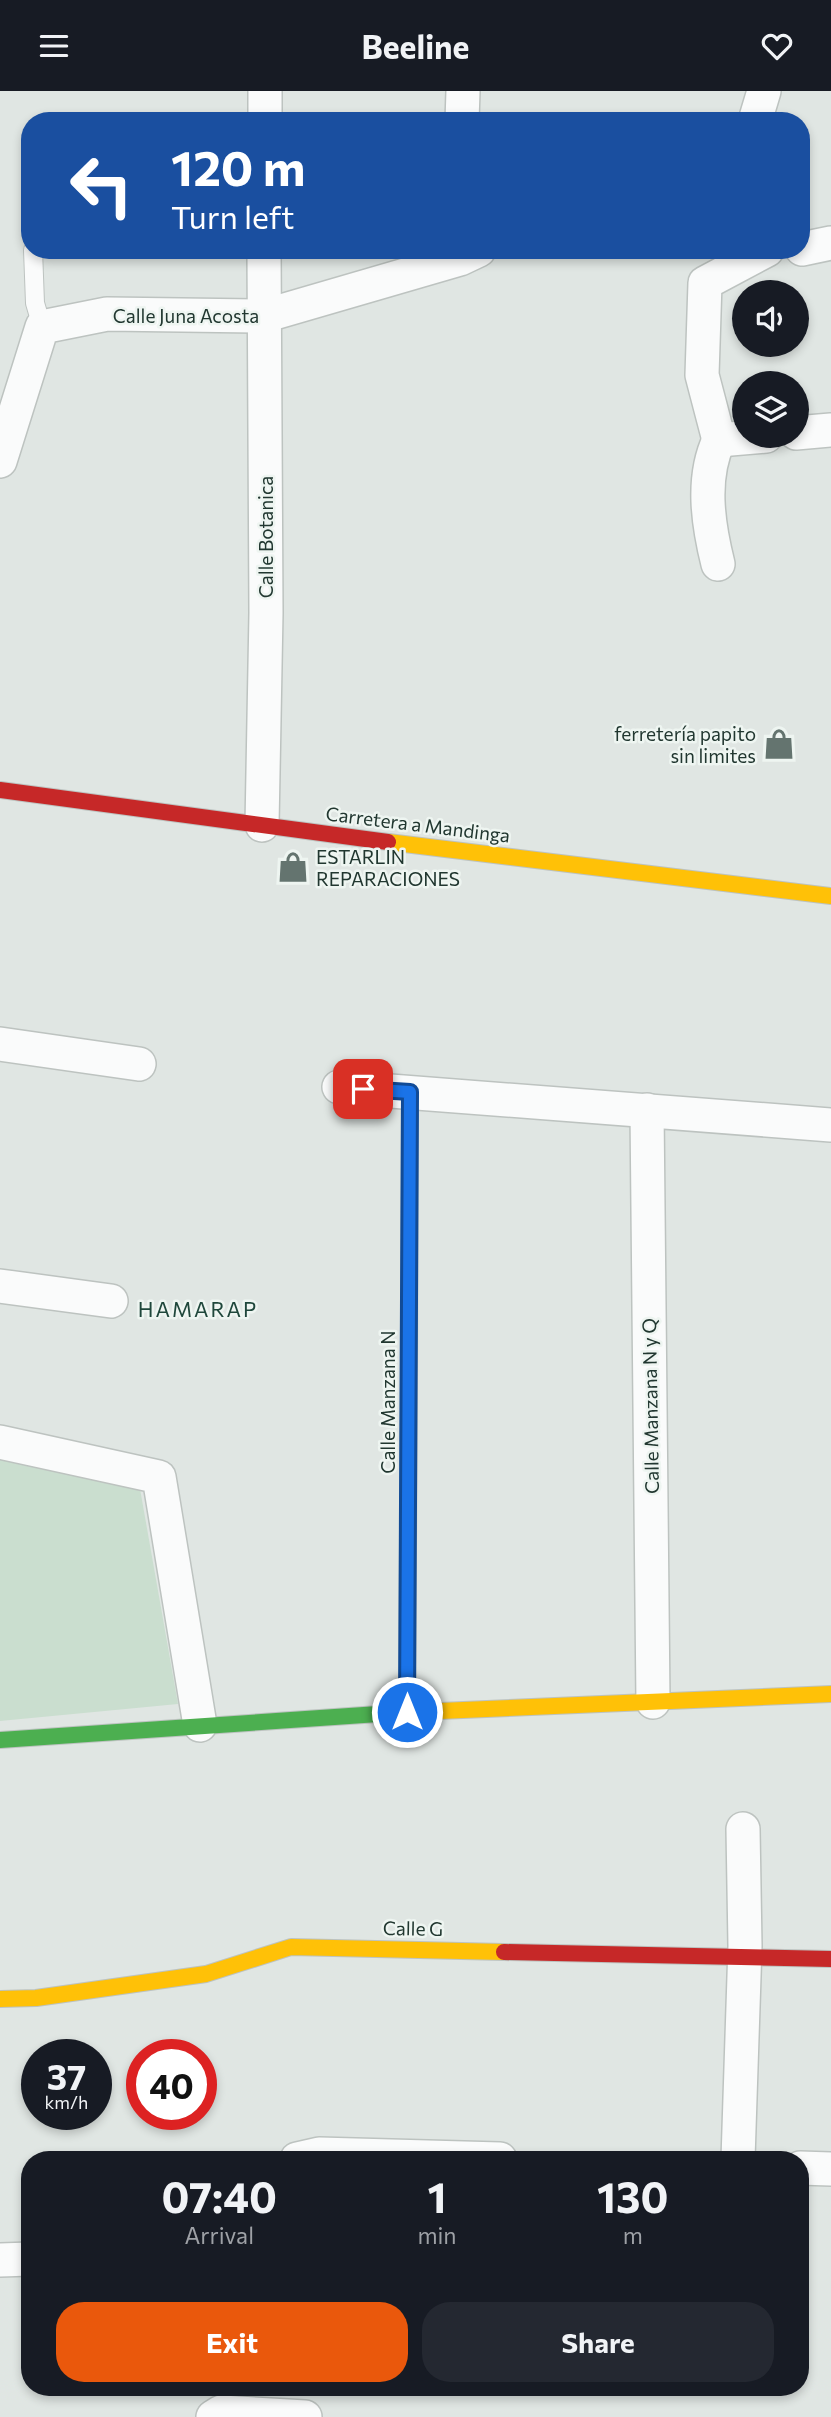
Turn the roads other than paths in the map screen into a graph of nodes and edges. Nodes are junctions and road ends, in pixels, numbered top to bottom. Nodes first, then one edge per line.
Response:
1 (265, 91) edge
2 (463, 91) edge
3 (764, 91) edge
4 (265, 112) edge
5 (463, 112) edge
6 (758, 112) edge
7 (831, 243) edge
8 (810, 247) edge
9 (33, 259) edge
10 (264, 259) edge
11 (447, 259) edge
12 (750, 259) edge
13 (264, 316) junction
14 (37, 342) junction
15 (831, 430) edge
16 (809, 432) edge
17 (732, 439) edge
18 (719, 440) junction
19 (0, 461) edge
20 (718, 563) dead end
21 (0, 790) edge
22 (262, 825) junction
23 (831, 896) edge
24 (0, 1044) edge
25 (139, 1064) dead end
26 (339, 1087) dead end
27 (410, 1092) junction
28 (647, 1110) junction
29 (831, 1125) edge
30 (0, 1286) edge
31 (111, 1301) dead end
32 (0, 1442) edge
33 (831, 1694) edge
34 (653, 1702) junction
35 (407, 1712) junction
36 (200, 1725) junction
37 (0, 1740) edge
38 (743, 1829) dead end
39 (744, 1956) junction
40 (831, 1959) edge
41 (0, 1999) edge
42 (738, 2151) edge
43 (809, 2168) edge
44 (831, 2169) edge
45 (21, 2259) edge
46 (0, 2260) edge
47 (213, 2417) edge
48 (305, 2417) edge

1 - 4 street
2 - 5 street
3 - 6 street
7 - 8 street
9 - 14 lane
10 - 13 street, Calle Botanica
11 - 13 street, Calle Juna Acosta
12 - 18 street
13 - 14 street, Calle Juna Acosta
13 - 22 street, Calle Botanica
14 - 19 street
15 - 16 street
17 - 18 street
18 - 20 street
21 - 22 street, Carretera a Mandinga
22 - 23 street, Carretera a Mandinga
24 - 25 street
26 - 27 street
27 - 28 street
27 - 35 street, Calle Manzana N
28 - 29 street
28 - 34 street, Calle Manzana N y Q
30 - 31 street
32 - 36 street
33 - 34 street
34 - 35 street
35 - 36 street
36 - 37 street
38 - 39 street
39 - 40 street, Calle G
39 - 41 street, Calle G
39 - 42 street
43 - 44 street
45 - 46 street
47 - 48 street

